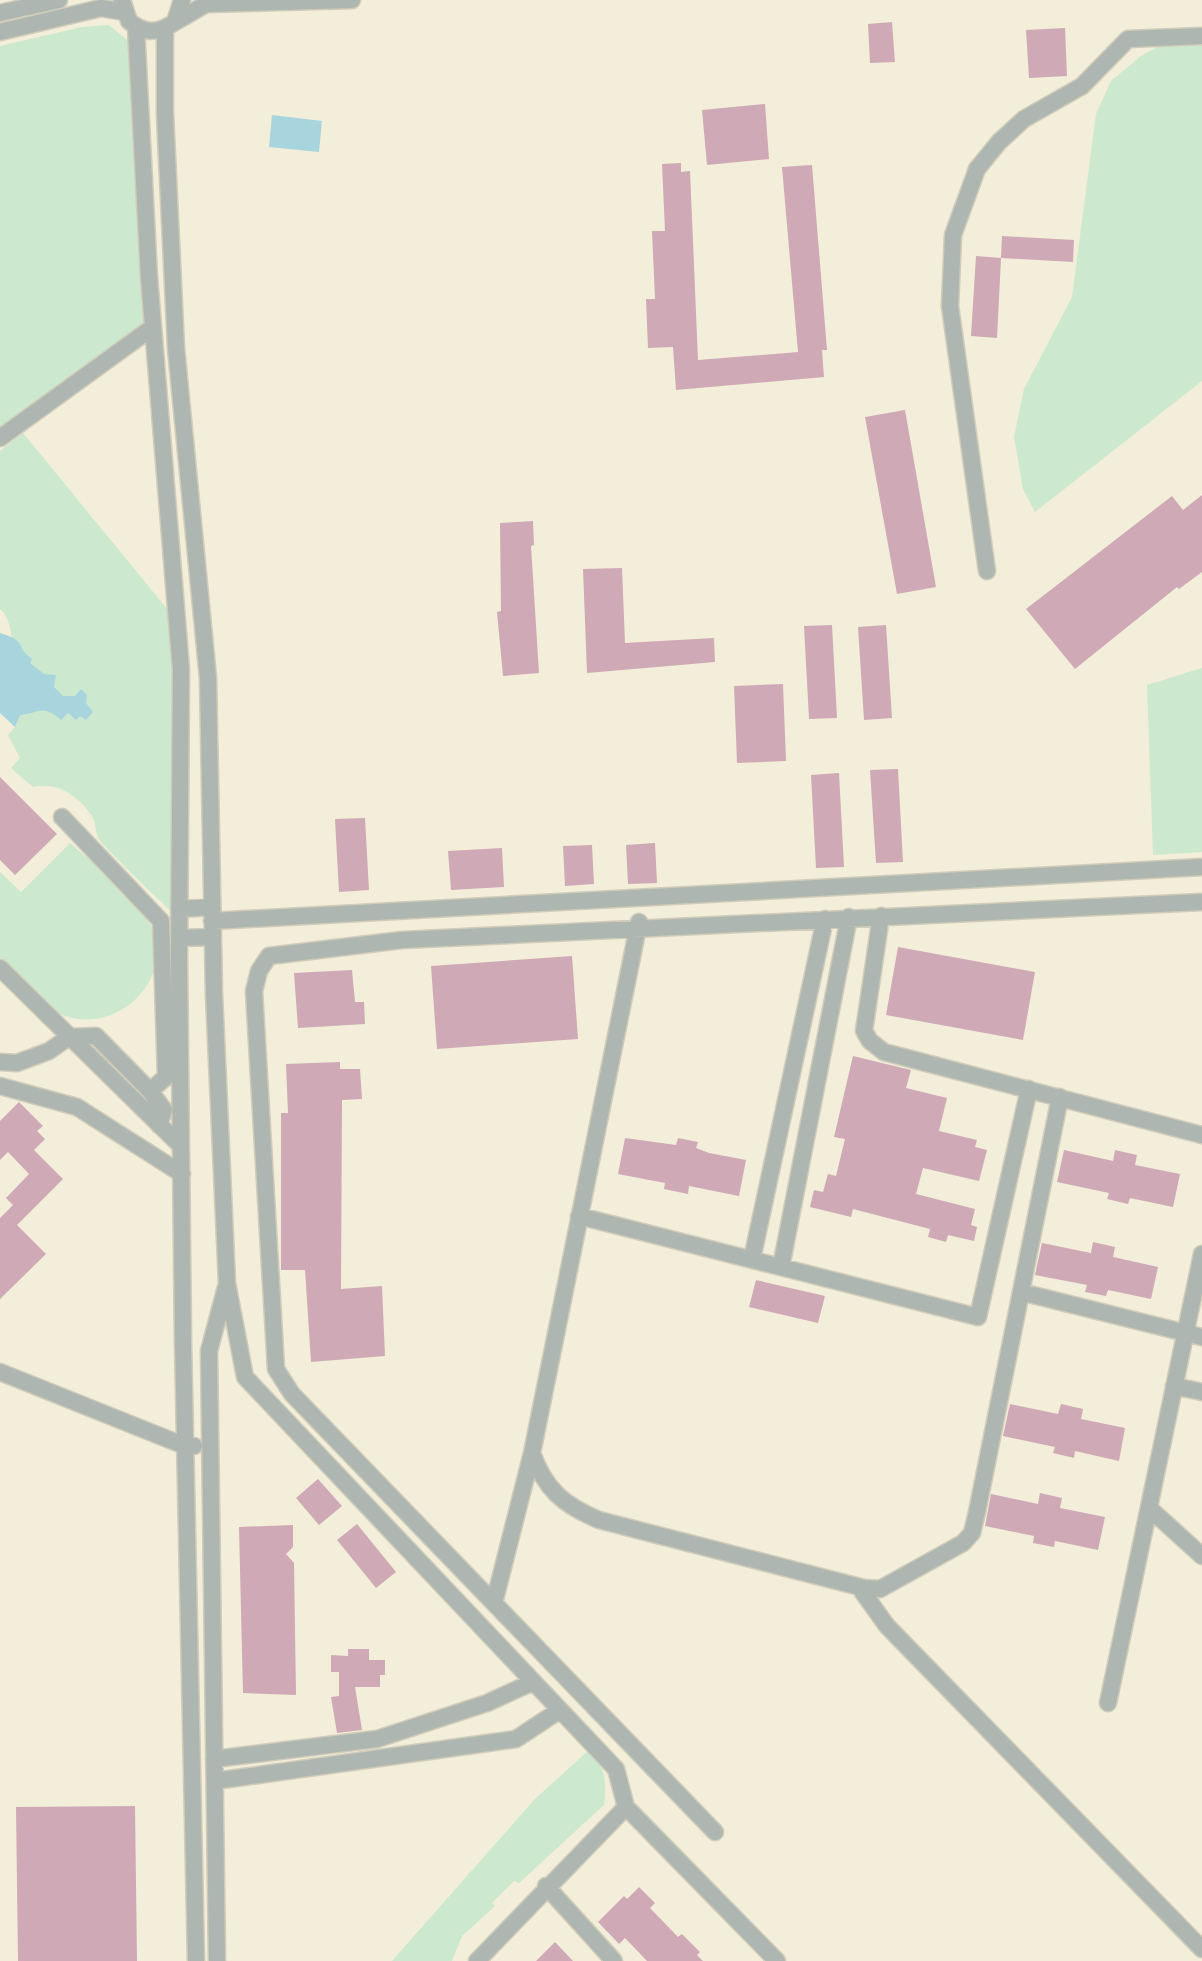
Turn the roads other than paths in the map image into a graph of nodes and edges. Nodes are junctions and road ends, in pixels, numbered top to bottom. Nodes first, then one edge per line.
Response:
1 (60, 0) edge
2 (182, 0) edge
3 (352, 0) edge
4 (123, 6) edge
5 (0, 13) edge
6 (170, 25) junction
7 (136, 27) junction
8 (0, 32) edge
9 (1202, 36) edge
10 (153, 327) junction
11 (0, 438) edge
12 (987, 571) dead end
13 (62, 817) dead end
14 (1202, 867) edge
15 (1202, 902) edge
16 (179, 909) junction
17 (881, 916) junction
18 (849, 917) junction
19 (825, 919) junction
20 (212, 922) junction
21 (639, 925) junction
22 (179, 938) junction
23 (0, 968) edge
24 (69, 1037) junction
25 (0, 1062) edge
26 (0, 1086) edge
27 (1029, 1089) junction
28 (150, 1091) junction
29 (1060, 1097) junction
30 (159, 1125) junction
31 (1202, 1135) edge
32 (181, 1146) junction
33 (181, 1174) junction
34 (579, 1216) junction
35 (1202, 1254) edge
36 (752, 1259) junction
37 (781, 1267) junction
38 (227, 1275) junction
39 (1021, 1292) junction
40 (1185, 1333) junction
41 (1202, 1337) edge
42 (0, 1372) edge
43 (1174, 1386) junction
44 (1202, 1392) edge
45 (185, 1446) junction
46 (210, 1446) junction
47 (532, 1453) junction
48 (1149, 1508) junction
49 (1202, 1556) edge
50 (859, 1587) junction
51 (494, 1603) junction
52 (533, 1682) junction
53 (1108, 1703) dead end
54 (560, 1710) junction
55 (215, 1759) junction
56 (215, 1781) junction
57 (626, 1807) junction
58 (715, 1832) dead end
59 (546, 1886) junction
60 (1202, 1952) edge
61 (196, 1961) edge
62 (218, 1961) edge
63 (477, 1961) edge
64 (614, 1961) edge
65 (778, 1961) edge
66 (1195, 1961) edge

1 - 5 street
2 - 6 street
3 - 6 street
4 - 7 street
4 - 8 street
6 - 7 street
6 - 20 street
7 - 10 street
9 - 12 street
10 - 11 street
10 - 16 street
13 - 28 street
14 - 20 street
15 - 17 street
16 - 20 street
16 - 22 street
17 - 18 street
17 - 27 street
18 - 19 street
18 - 37 street
19 - 21 street
19 - 36 street
20 - 22 street
20 - 38 street
21 - 34 street
21 - 51 street
22 - 32 street
23 - 24 street
24 - 25 street
24 - 28 street
24 - 30 street
26 - 33 street
27 - 29 street
27 - 37 street
28 - 30 street
29 - 31 street
29 - 39 street
30 - 32 street
32 - 33 street
33 - 45 street
34 - 36 street
34 - 47 street
35 - 40 street
36 - 37 street
38 - 46 street
38 - 52 street
39 - 40 street
39 - 50 street
40 - 41 street
40 - 43 street
42 - 45 street
43 - 44 street
43 - 48 street
45 - 46 street
45 - 61 street
46 - 55 street
47 - 50 street
47 - 51 street
48 - 49 street
48 - 53 street
50 - 60 street
51 - 58 street
52 - 54 street
52 - 55 street
54 - 56 street
54 - 57 street
55 - 56 street
56 - 62 street
57 - 59 street
57 - 65 street
59 - 63 street
59 - 64 street
60 - 66 street

